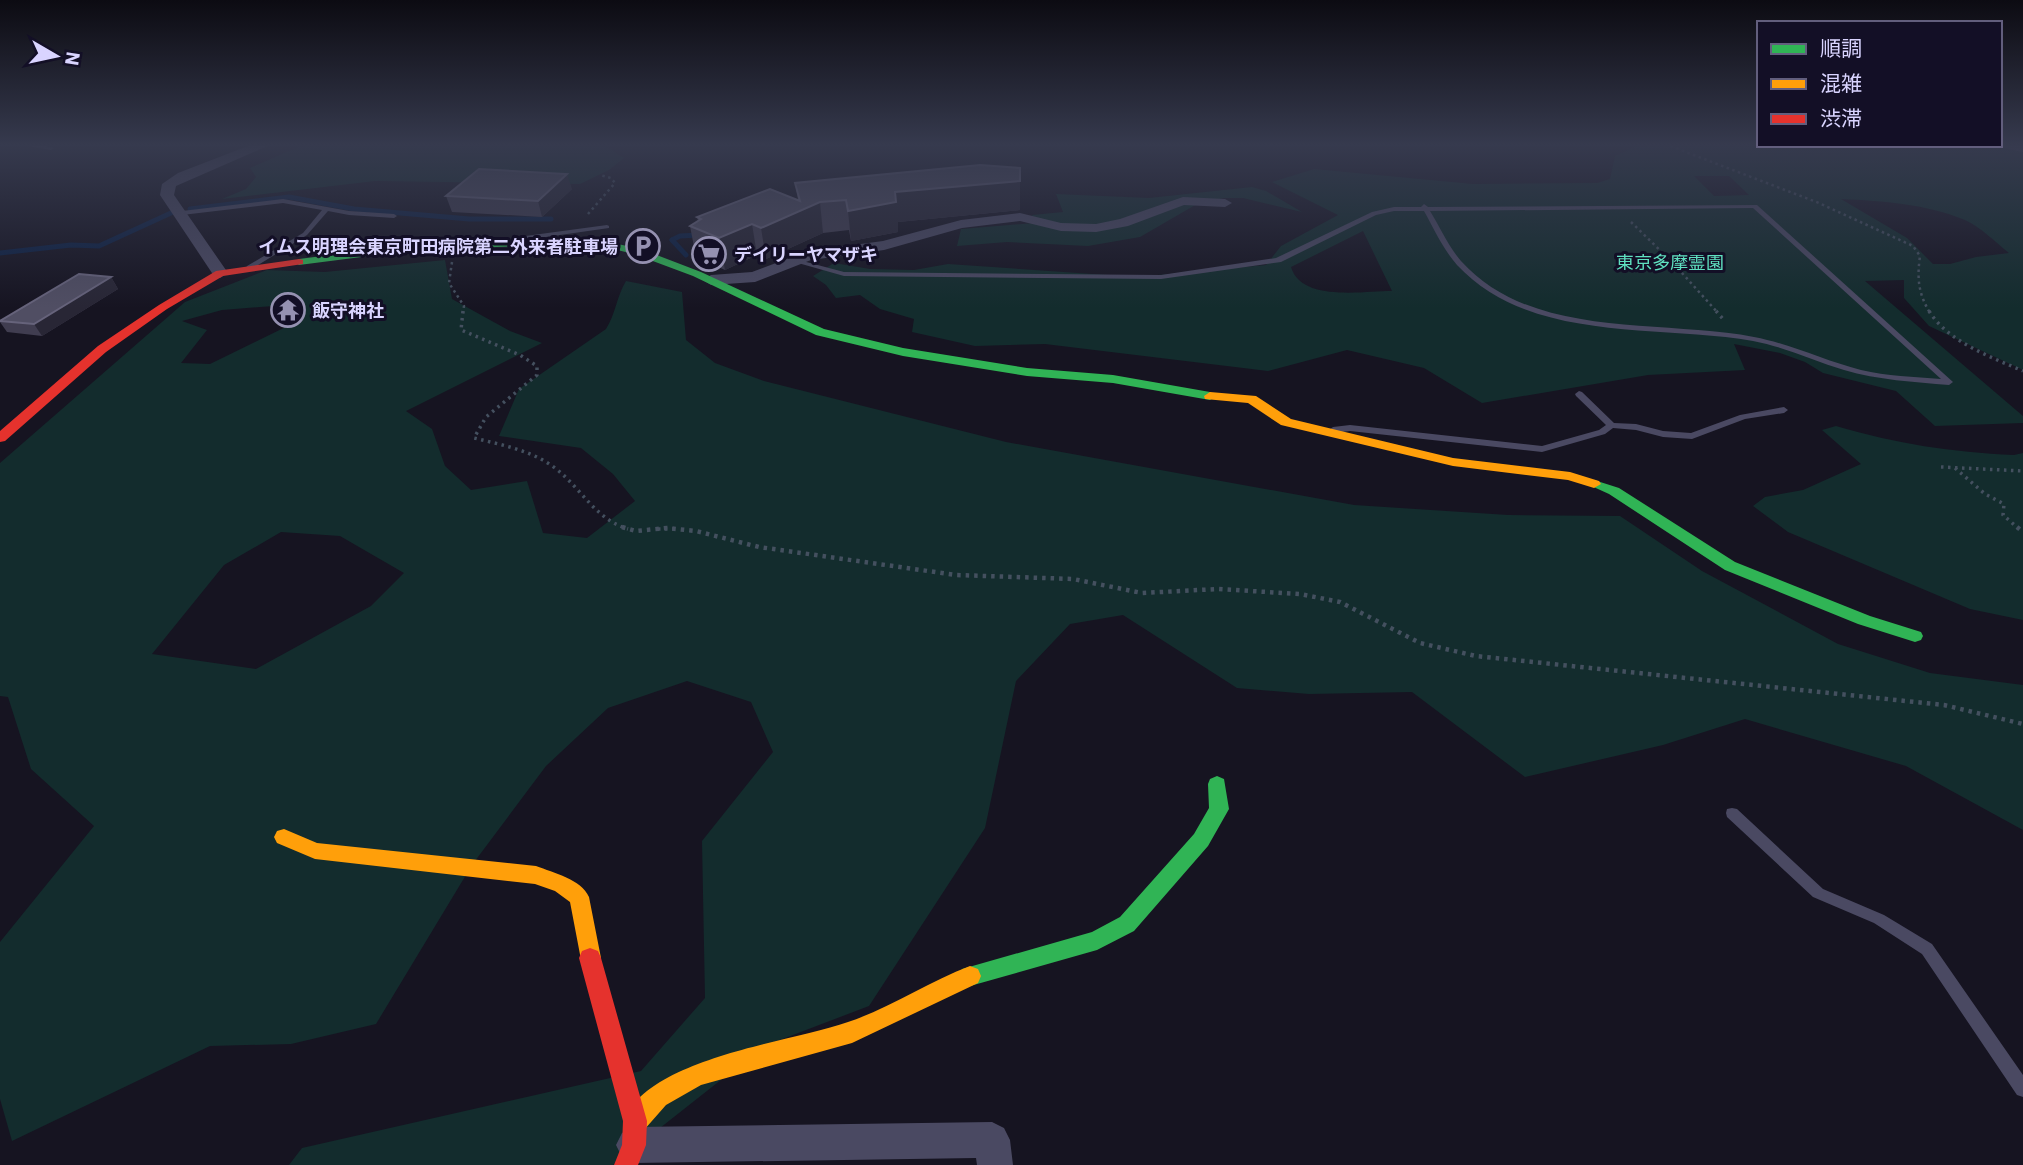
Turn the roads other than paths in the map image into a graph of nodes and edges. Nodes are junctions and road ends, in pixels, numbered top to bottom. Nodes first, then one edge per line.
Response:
1 (170, 198) edge
2 (1225, 203) dead end
3 (1424, 206) junction
4 (326, 209) junction
5 (181, 213) junction
6 (394, 216) dead end
7 (607, 227) dead end
8 (495, 244) junction
9 (795, 261) junction
10 (247, 269) junction
11 (220, 273) junction
12 (711, 280) junction
13 (1579, 394) dead end
14 (1784, 411) dead end
15 (1611, 425) junction
16 (1323, 431) junction
17 (0, 438) edge
18 (1915, 636) dead end
19 (1217, 784) dead end
20 (1732, 813) dead end
21 (284, 837) dead end
22 (2023, 1089) edge
23 (632, 1144) edge
24 (995, 1165) edge

1 - 5 street
2 - 9 street
3 - 3 lane
3 - 9 lane
4 - 5 lane
4 - 6 lane
4 - 10 lane
5 - 11 street
7 - 8 lane
8 - 10 street
8 - 12 street
9 - 12 street
10 - 11 street
11 - 17 street
12 - 16 street
13 - 15 lane
14 - 15 lane
15 - 16 lane
16 - 18 street
19 - 23 street
20 - 22 lane
21 - 23 street
23 - 24 street

